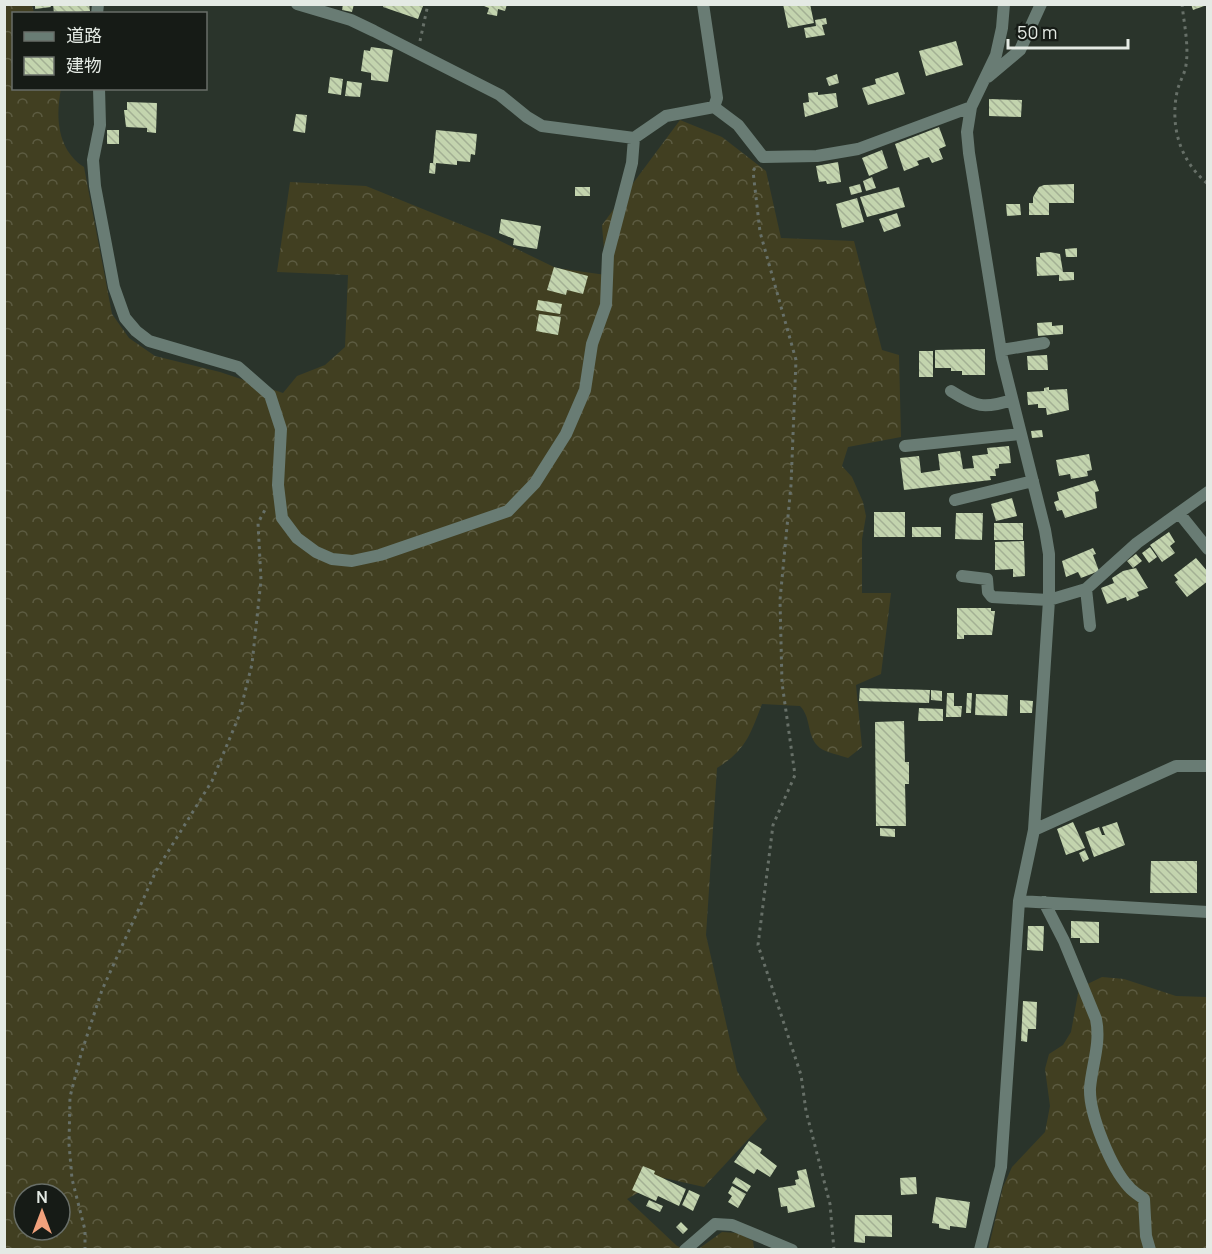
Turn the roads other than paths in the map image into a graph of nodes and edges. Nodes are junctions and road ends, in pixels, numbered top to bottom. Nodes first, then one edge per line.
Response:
1 (297, 4) edge
2 (703, 4) edge
3 (1004, 4) edge
4 (1041, 4) edge
5 (985, 79) junction
6 (99, 90) edge
7 (714, 107) junction
8 (970, 107) junction
9 (634, 138) junction
10 (1044, 343) dead end
11 (1000, 350) junction
12 (951, 391) dead end
13 (1012, 400) junction
14 (1021, 434) junction
15 (905, 446) dead end
16 (1033, 481) junction
17 (1208, 492) edge
18 (955, 500) dead end
19 (1179, 513) junction
20 (1208, 549) edge
21 (962, 576) dead end
22 (1086, 589) junction
23 (1049, 600) junction
24 (1090, 626) dead end
25 (1208, 766) edge
26 (1034, 830) junction
27 (1019, 901) junction
28 (1044, 902) junction
29 (1208, 912) edge
30 (685, 1250) edge
31 (792, 1250) edge
32 (980, 1250) edge
33 (1150, 1250) edge

1 - 9 street
2 - 7 street
3 - 5 street
4 - 5 street
5 - 8 street
6 - 9 street
7 - 8 street
7 - 9 street
8 - 11 street
10 - 11 street
11 - 13 street
12 - 13 street
13 - 14 street
14 - 15 street
14 - 16 street
16 - 18 street
16 - 23 street
17 - 19 street
19 - 20 street
19 - 22 street
21 - 23 street
22 - 23 street
22 - 24 street
23 - 26 street
25 - 26 street
26 - 27 street
27 - 28 street
27 - 32 street
28 - 29 street
28 - 33 street
30 - 31 street

